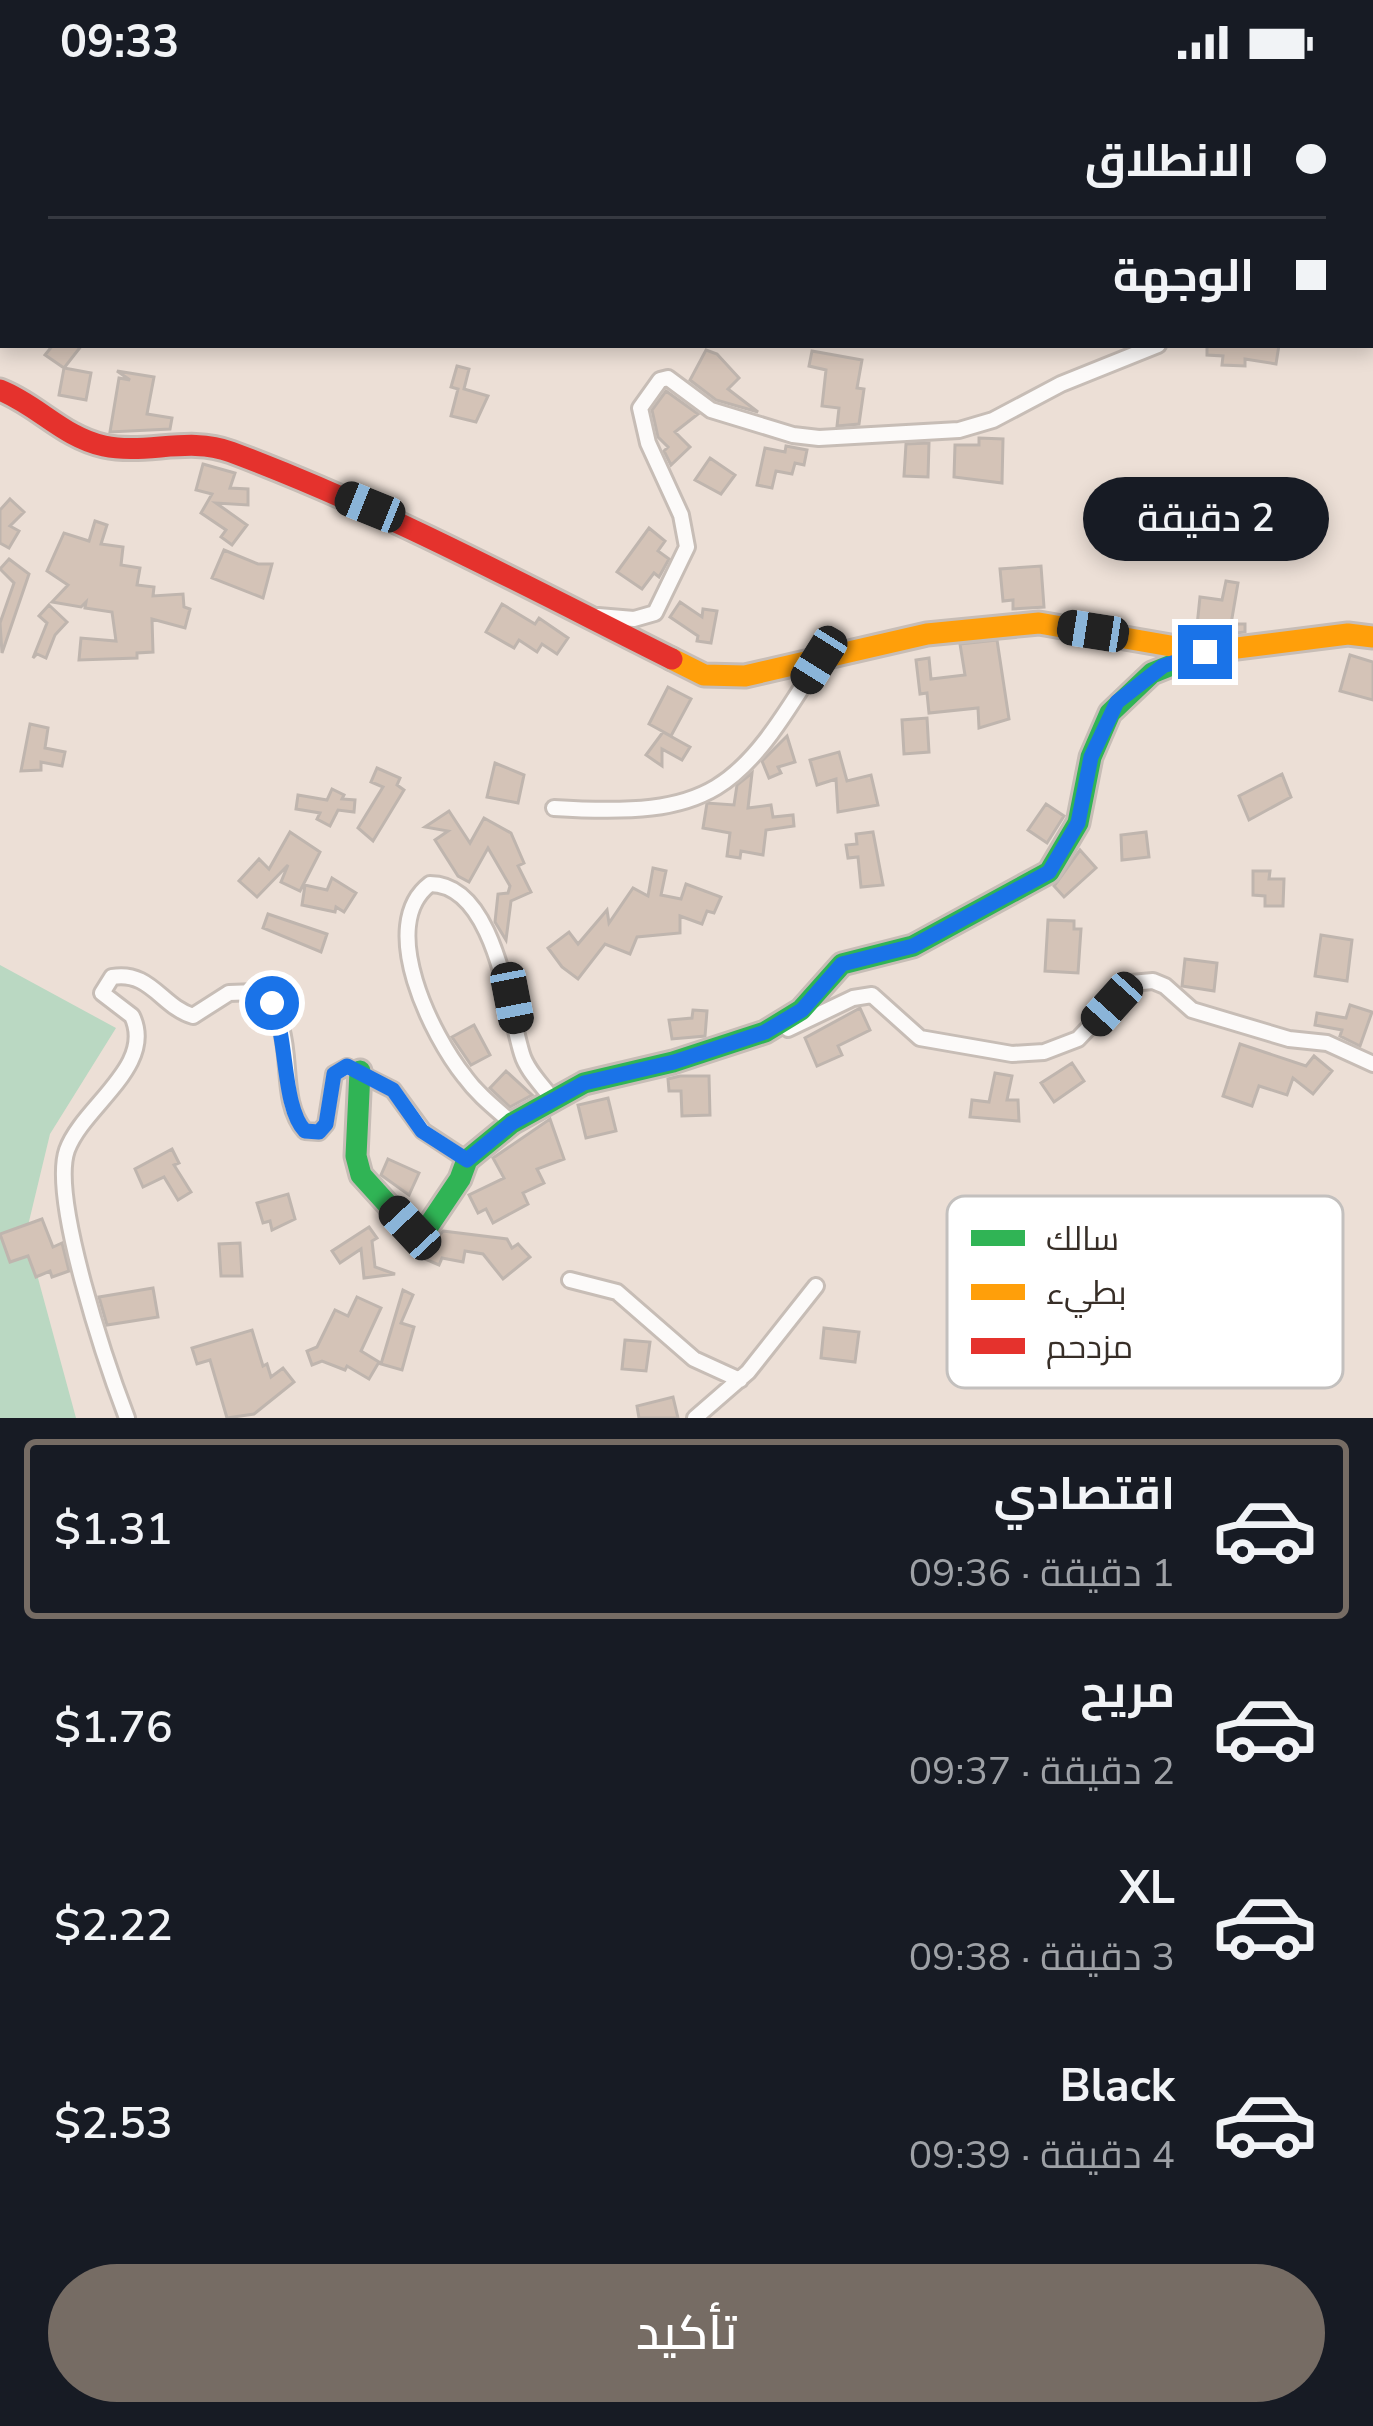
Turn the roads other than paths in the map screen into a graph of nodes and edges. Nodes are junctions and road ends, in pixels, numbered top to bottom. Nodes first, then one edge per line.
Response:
1 (1151, 348) edge
2 (0, 390) edge
3 (581, 614) junction
4 (1373, 638) edge
5 (1205, 652) junction
6 (819, 660) junction
7 (554, 808) dead end
8 (765, 1032) junction
9 (1373, 1064) edge
10 (360, 1071) junction
11 (554, 1100) junction
12 (512, 1123) junction
13 (467, 1160) junction
14 (570, 1280) dead end
15 (816, 1286) dead end
16 (740, 1380) junction
17 (127, 1418) edge
18 (694, 1418) edge

1 - 3 street
2 - 3 street
3 - 6 street
4 - 5 street
5 - 6 street
5 - 8 street
6 - 7 street
8 - 9 street
8 - 11 street
10 - 13 street
10 - 13 street
10 - 17 street
11 - 12 street
11 - 12 street
12 - 13 street
14 - 16 street
15 - 16 street
16 - 18 street

